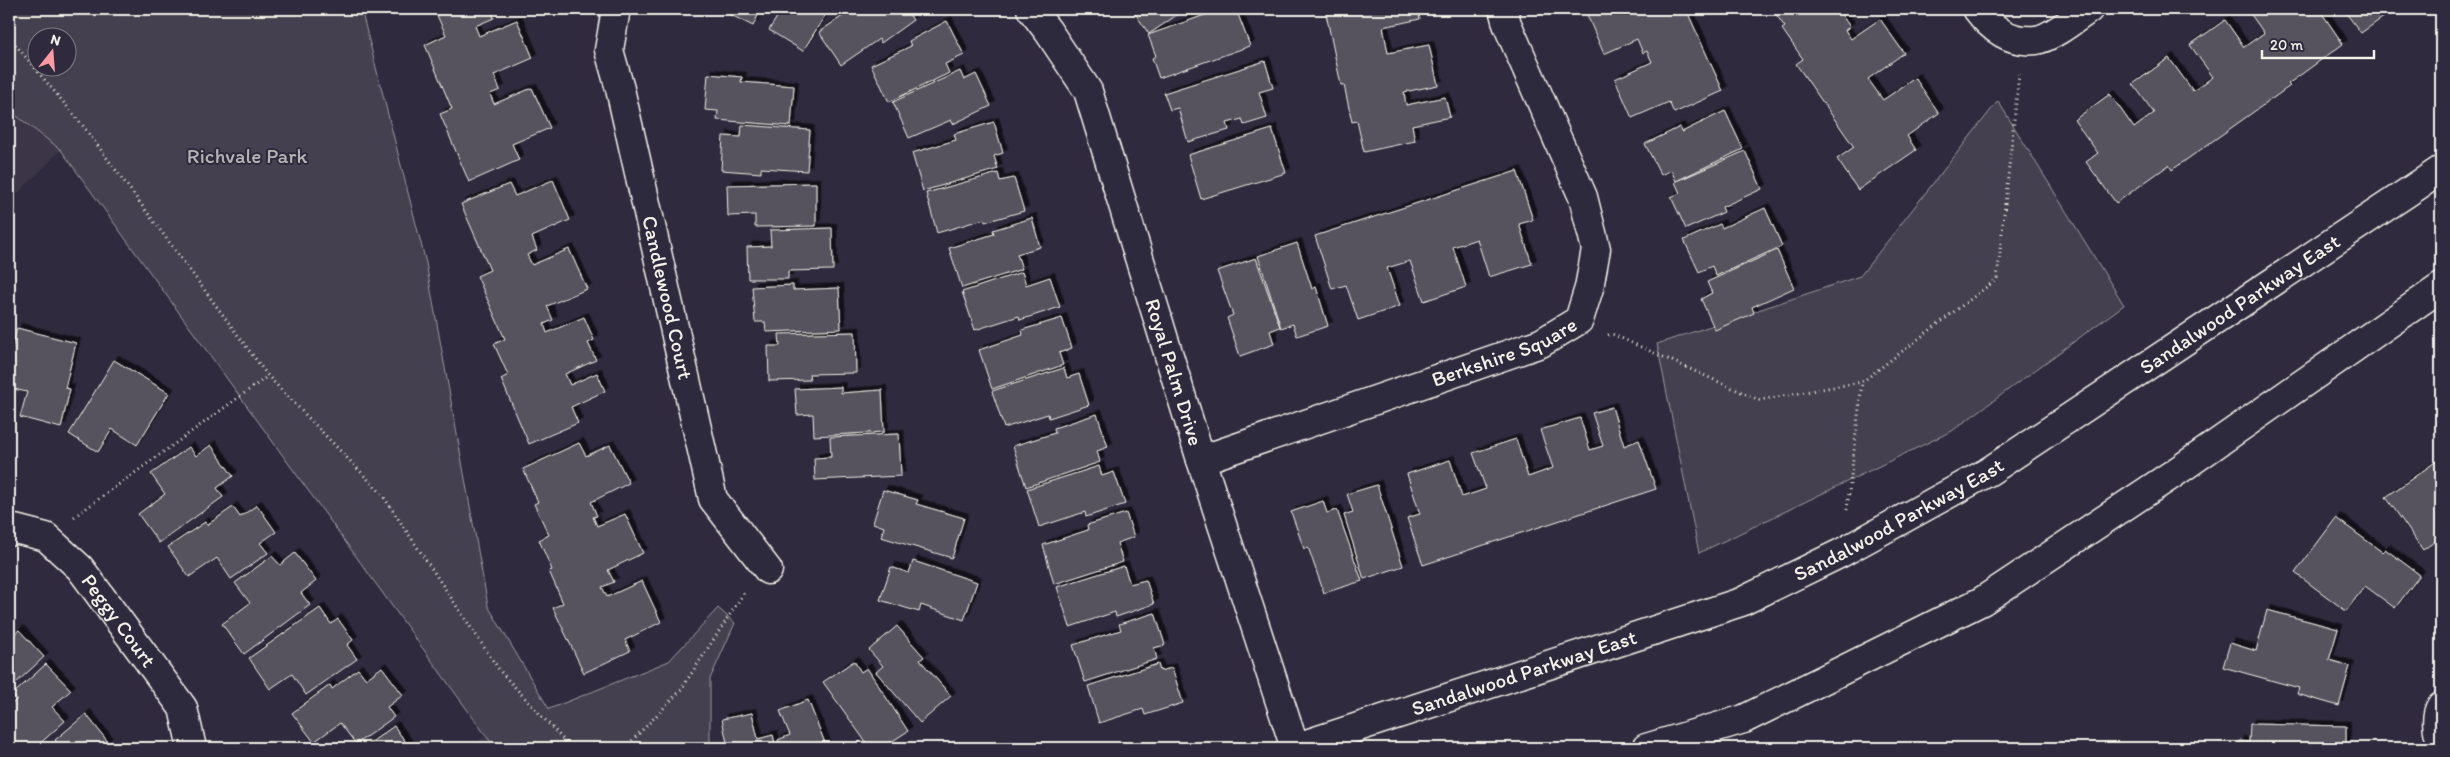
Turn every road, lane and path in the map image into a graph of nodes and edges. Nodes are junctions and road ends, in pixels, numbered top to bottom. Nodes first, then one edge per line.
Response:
1 (616, 9) edge
2 (1031, 9) edge
3 (1503, 9) edge
4 (1977, 9) edge
5 (2089, 9) edge
6 (9, 37) edge
7 (2036, 40) junction
8 (2441, 170) edge
9 (2441, 286) edge
10 (1603, 336) dead end
11 (268, 376) junction
12 (1862, 382) junction
13 (1201, 460) junction
14 (9, 532) edge
15 (46, 537) junction
16 (1842, 554) junction
17 (768, 570) joint
18 (2441, 706) edge
19 (2441, 741) edge
20 (192, 748) edge
21 (571, 748) edge
22 (625, 748) edge
23 (1295, 748) edge
24 (1646, 748) edge

1 - 17 street, Candlewood Court
2 - 13 street, Royal Palm Drive
3 - 13 street, Berkshire Square
4 - 7 street
5 - 7 street
6 - 11 path
7 - 12 path
8 - 16 street, Sandalwood Parkway East
9 - 24 street
10 - 12 path
11 - 15 path
11 - 21 path
12 - 16 path
13 - 23 street, Royal Palm Drive
14 - 15 street, Peggy Court
15 - 20 street, Peggy Court
16 - 23 street, Sandalwood Parkway East
17 - 22 path
18 - 19 street

